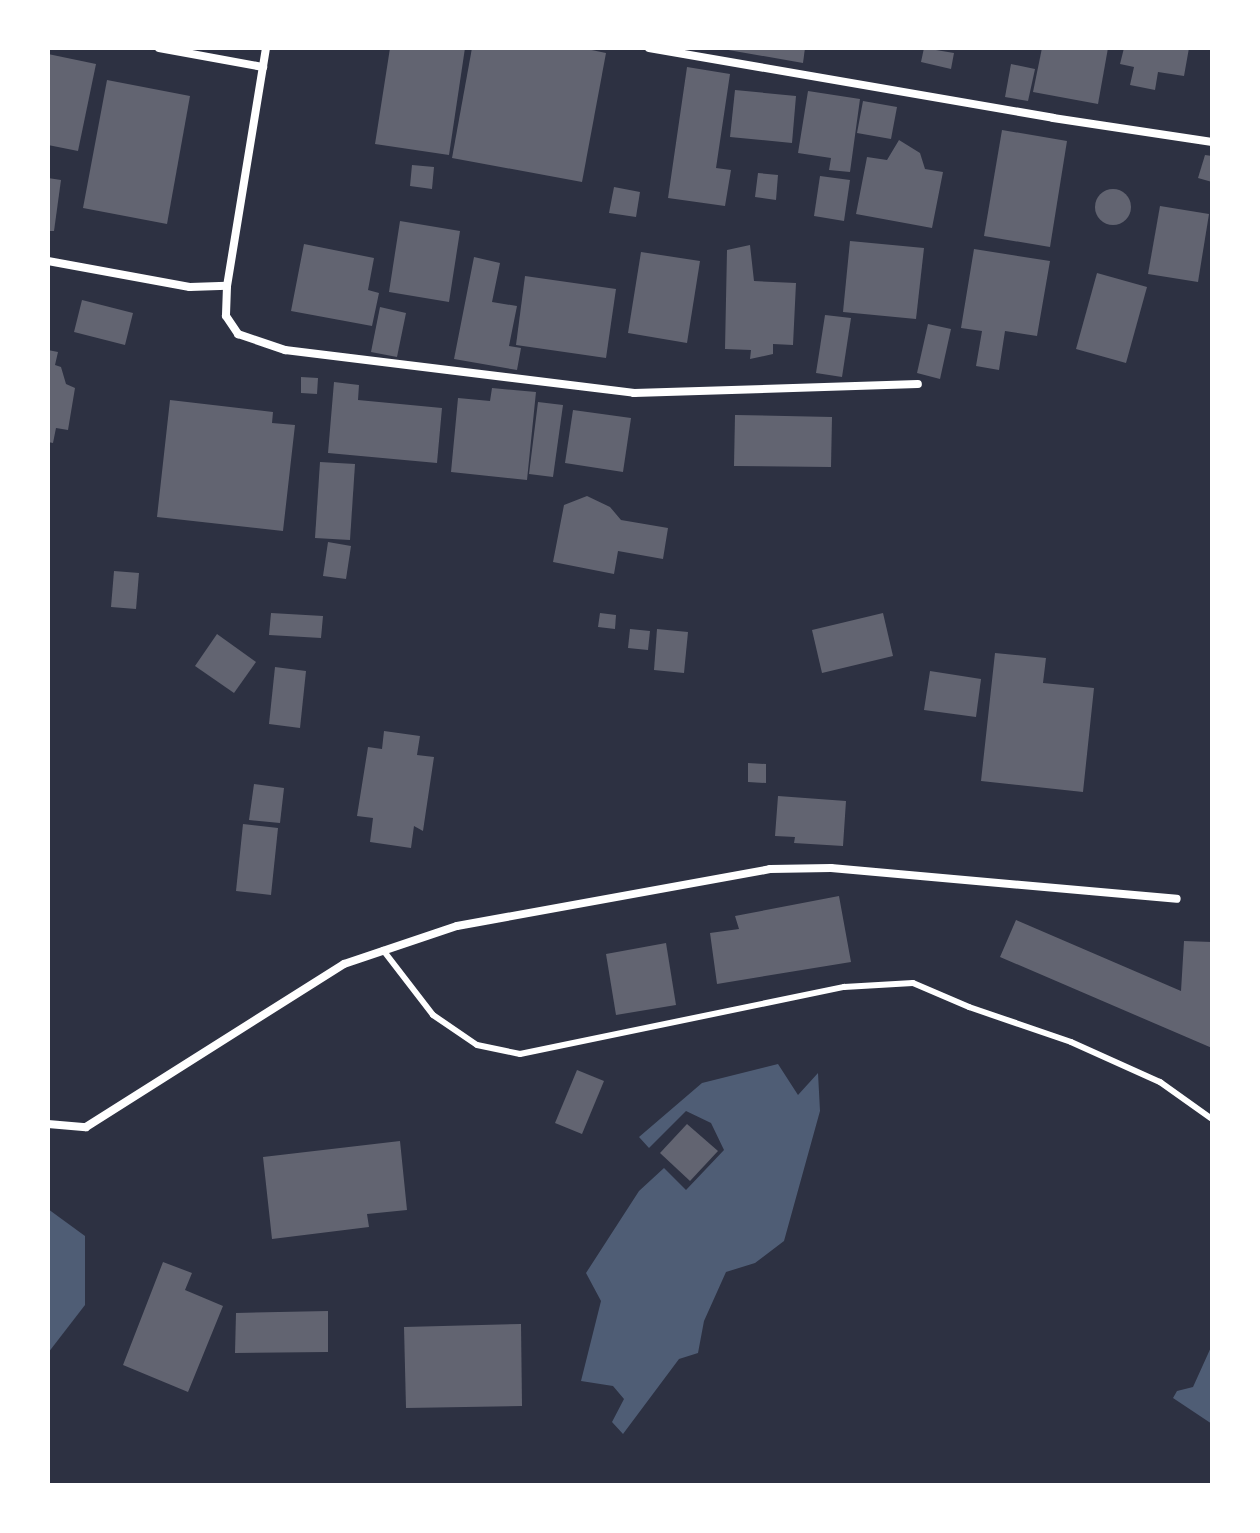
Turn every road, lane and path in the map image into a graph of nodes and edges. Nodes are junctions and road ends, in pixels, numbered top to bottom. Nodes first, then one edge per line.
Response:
1 (159, 48) edge
2 (266, 48) edge
3 (649, 48) edge
4 (263, 67) junction
5 (1212, 142) edge
6 (48, 261) edge
7 (227, 286) junction
8 (918, 384) dead end
9 (1177, 899) dead end
10 (383, 950) junction
11 (1212, 1119) edge
12 (48, 1124) edge

1 - 4 street
2 - 4 street
3 - 5 street
4 - 7 street
6 - 7 street
7 - 8 street
9 - 10 street
10 - 11 lane
10 - 12 street

